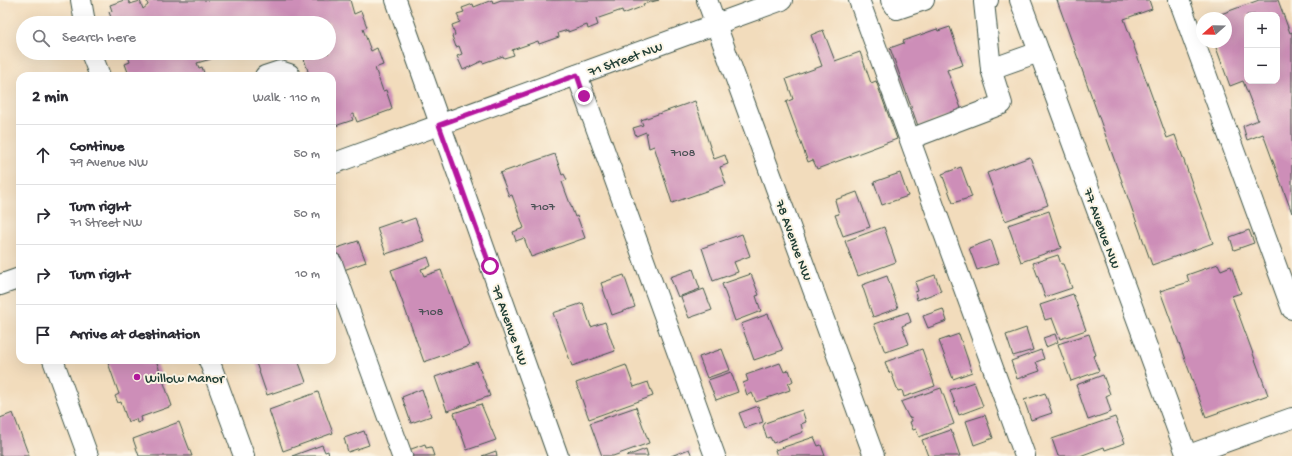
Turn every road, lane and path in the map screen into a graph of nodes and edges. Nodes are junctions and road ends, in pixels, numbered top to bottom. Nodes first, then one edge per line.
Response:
1 (80, 0) edge
2 (396, 0) edge
3 (707, 0) edge
4 (782, 0) edge
5 (859, 0) edge
6 (892, 0) edge
7 (924, 0) edge
8 (988, 0) edge
9 (1020, 0) edge
10 (1179, 0) edge
11 (83, 16) edge
12 (716, 24) junction
13 (1039, 52) junction
14 (94, 60) edge
15 (991, 69) junction
16 (98, 72) edge
17 (577, 75) junction
18 (439, 125) junction
19 (910, 139) junction
20 (336, 163) edge
21 (336, 274) edge
22 (16, 279) edge
23 (0, 285) edge
24 (1292, 309) edge
25 (54, 364) edge
26 (210, 364) edge
27 (1292, 418) edge
28 (88, 456) edge
29 (244, 456) edge
30 (402, 456) edge
31 (558, 456) edge
32 (715, 456) edge
33 (874, 456) edge
34 (1025, 456) edge
35 (1186, 456) edge

1 - 11 street
2 - 18 street, 79 Avenue NW
3 - 12 street, 78 Avenue NW
4 - 12 street, 71 Street NW
5 - 19 street
6 - 7 street
8 - 15 street
9 - 13 street, 77 Avenue NW
10 - 24 street
12 - 17 street, 71 Street NW
12 - 33 street, 78 Avenue NW
13 - 15 street
13 - 35 street, 77 Avenue NW
14 - 16 street
15 - 19 street
17 - 18 street, 71 Street NW
17 - 32 street
18 - 20 street, 71 Street NW
18 - 31 street, 79 Avenue NW
19 - 34 street
21 - 30 street
22 - 23 street
25 - 28 street
26 - 29 street
27 - 35 street

